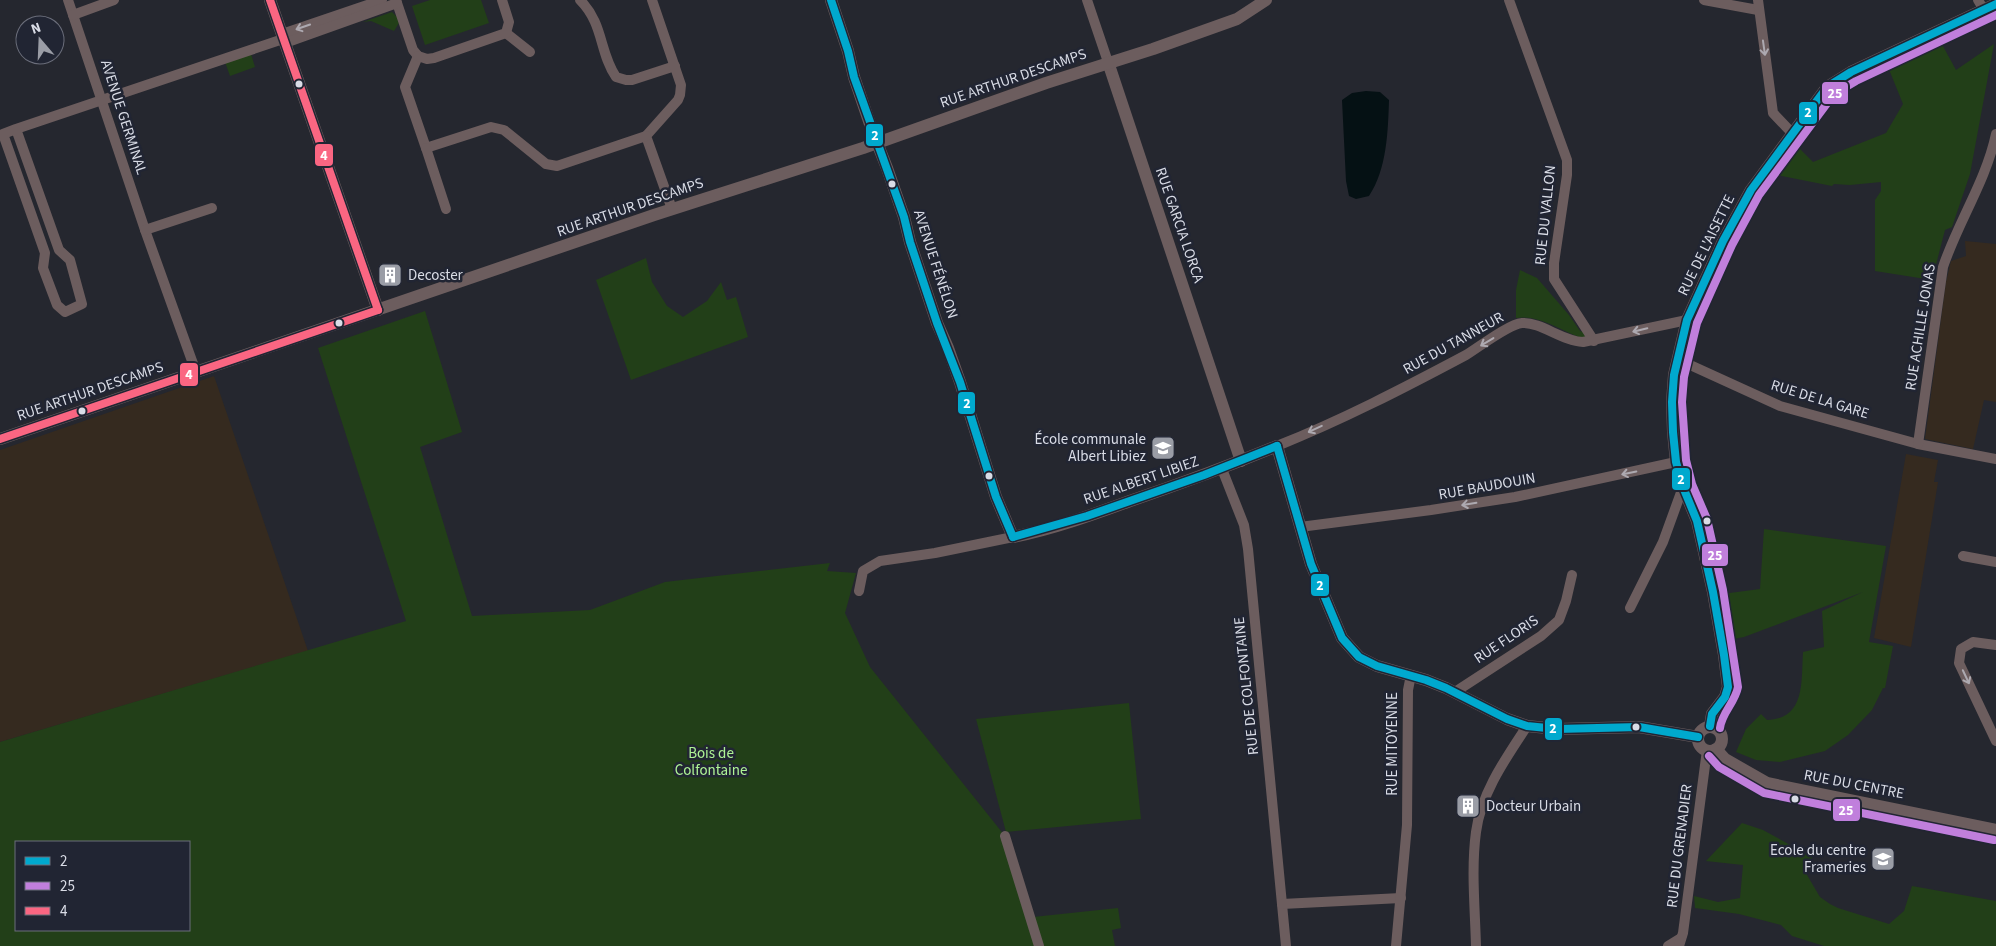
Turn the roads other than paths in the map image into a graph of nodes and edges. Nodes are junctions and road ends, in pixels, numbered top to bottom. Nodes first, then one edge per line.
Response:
1 (68, 0) edge
2 (114, 0) edge
3 (270, 0) edge
4 (382, 0) edge
5 (502, 0) edge
6 (580, 0) edge
7 (652, 0) edge
8 (830, 0) edge
9 (1087, 0) edge
10 (1266, 0) edge
11 (1509, 0) edge
12 (1704, 0) edge
13 (397, 2) edge
14 (1996, 4) edge
15 (1758, 5) edge
16 (1981, 5) edge
17 (73, 15) junction
18 (506, 33) junction
19 (283, 39) junction
20 (530, 52) dead end
21 (418, 56) junction
22 (1108, 62) junction
23 (675, 66) junction
24 (103, 100) junction
25 (16, 129) junction
26 (1792, 134) junction
27 (1996, 134) edge
28 (646, 136) junction
29 (878, 143) junction
30 (426, 148) junction
31 (212, 208) dead end
32 (446, 209) dead end
33 (672, 209) junction
34 (145, 230) junction
35 (378, 310) junction
36 (1687, 320) junction
37 (1594, 341) junction
38 (1677, 358) junction
39 (196, 372) junction
40 (0, 438) edge
41 (1918, 444) junction
42 (1277, 446) junction
43 (1996, 459) edge
44 (1241, 461) junction
45 (1676, 462) junction
46 (1222, 469) junction
47 (1683, 487) junction
48 (1300, 527) junction
49 (1013, 537) junction
50 (1963, 556) dead end
51 (1996, 562) edge
52 (1572, 575) dead end
53 (860, 591) dead end
54 (1630, 608) dead end
55 (1996, 645) edge
56 (1411, 675) junction
57 (1455, 692) junction
58 (1527, 726) junction
59 (1710, 726) junction
60 (1698, 737) junction
61 (1996, 741) edge
62 (1711, 750) junction
63 (1996, 830) edge
64 (1005, 836) dead end
65 (1401, 898) junction
66 (1282, 904) junction
67 (1680, 942) edge
68 (1039, 946) edge
69 (1286, 946) edge
70 (1396, 946) edge
71 (1476, 946) edge
72 (1668, 946) edge

1 - 17 street, AVENUE GERMINAL
2 - 17 street
3 - 19 street
4 -> 19 street
5 - 18 street
6 - 23 street
7 - 23 street
8 - 29 street, AVENUE FÉNÉLON
9 - 22 street, RUE GARCIA LORCA
10 - 22 street, RUE ARTHUR DESCAMPS
11 - 37 street, RUE DU VALLON
12 - 15 street
13 - 19 street
13 - 21 street
14 - 16 street, RUE DE L'AISETTE
15 -> 26 street
16 - 26 street, RUE DE L'AISETTE
17 - 24 street, AVENUE GERMINAL
18 - 20 street
18 - 21 street
19 - 24 street
19 - 35 street
21 - 30 street
22 - 29 street, RUE ARTHUR DESCAMPS
22 - 44 street, RUE GARCIA LORCA
23 - 28 street
24 - 25 street
24 - 34 street, AVENUE GERMINAL
25 - 25 street
26 - 36 street, RUE DE L'AISETTE
27 - 41 street, RUE ACHILLE JONAS
28 - 30 street
28 - 33 street
29 - 33 street, RUE ARTHUR DESCAMPS
29 - 49 street, AVENUE FÉNÉLON
30 - 32 street
31 - 34 street
33 - 35 street, RUE ARTHUR DESCAMPS
34 - 39 street, AVENUE GERMINAL
35 - 39 street, RUE ARTHUR DESCAMPS
36 -> 37 street, RUE DU TANNEUR
36 - 38 street, RUE DE L'AISETTE
37 -> 42 street, RUE DU TANNEUR
38 - 41 street, RUE DE LA GARE
38 - 45 street, RUE DE L'AISETTE
39 - 40 street, RUE ARTHUR DESCAMPS
41 - 43 street, RUE DE LA GARE
42 - 44 street, RUE ALBERT LIBIEZ
42 - 48 street, RUE MITOYENNE
44 - 46 street, RUE ALBERT LIBIEZ
45 - 47 street, RUE DE L'AISETTE
45 -> 48 street, RUE BAUDOUIN
46 - 49 street, RUE ALBERT LIBIEZ
46 - 66 street, RUE DE COLFONTAINE
47 - 54 street
47 - 59 street, RUE DE L'AISETTE
48 - 56 street, RUE MITOYENNE
49 - 53 street
50 - 51 street
52 - 57 street, RUE FLORIS
55 -> 61 street
56 - 57 street
56 - 65 street, RUE MITOYENNE
57 - 58 street
58 - 60 street
58 - 71 street
59 - 60 street
59 - 62 street
60 - 62 street
62 - 63 street, RUE DU CENTRE
62 - 67 street, RUE DU GRENADIER
64 - 68 street
65 - 66 street
65 - 70 street, RUE MITOYENNE
66 - 69 street, RUE DE COLFONTAINE
67 - 72 street

